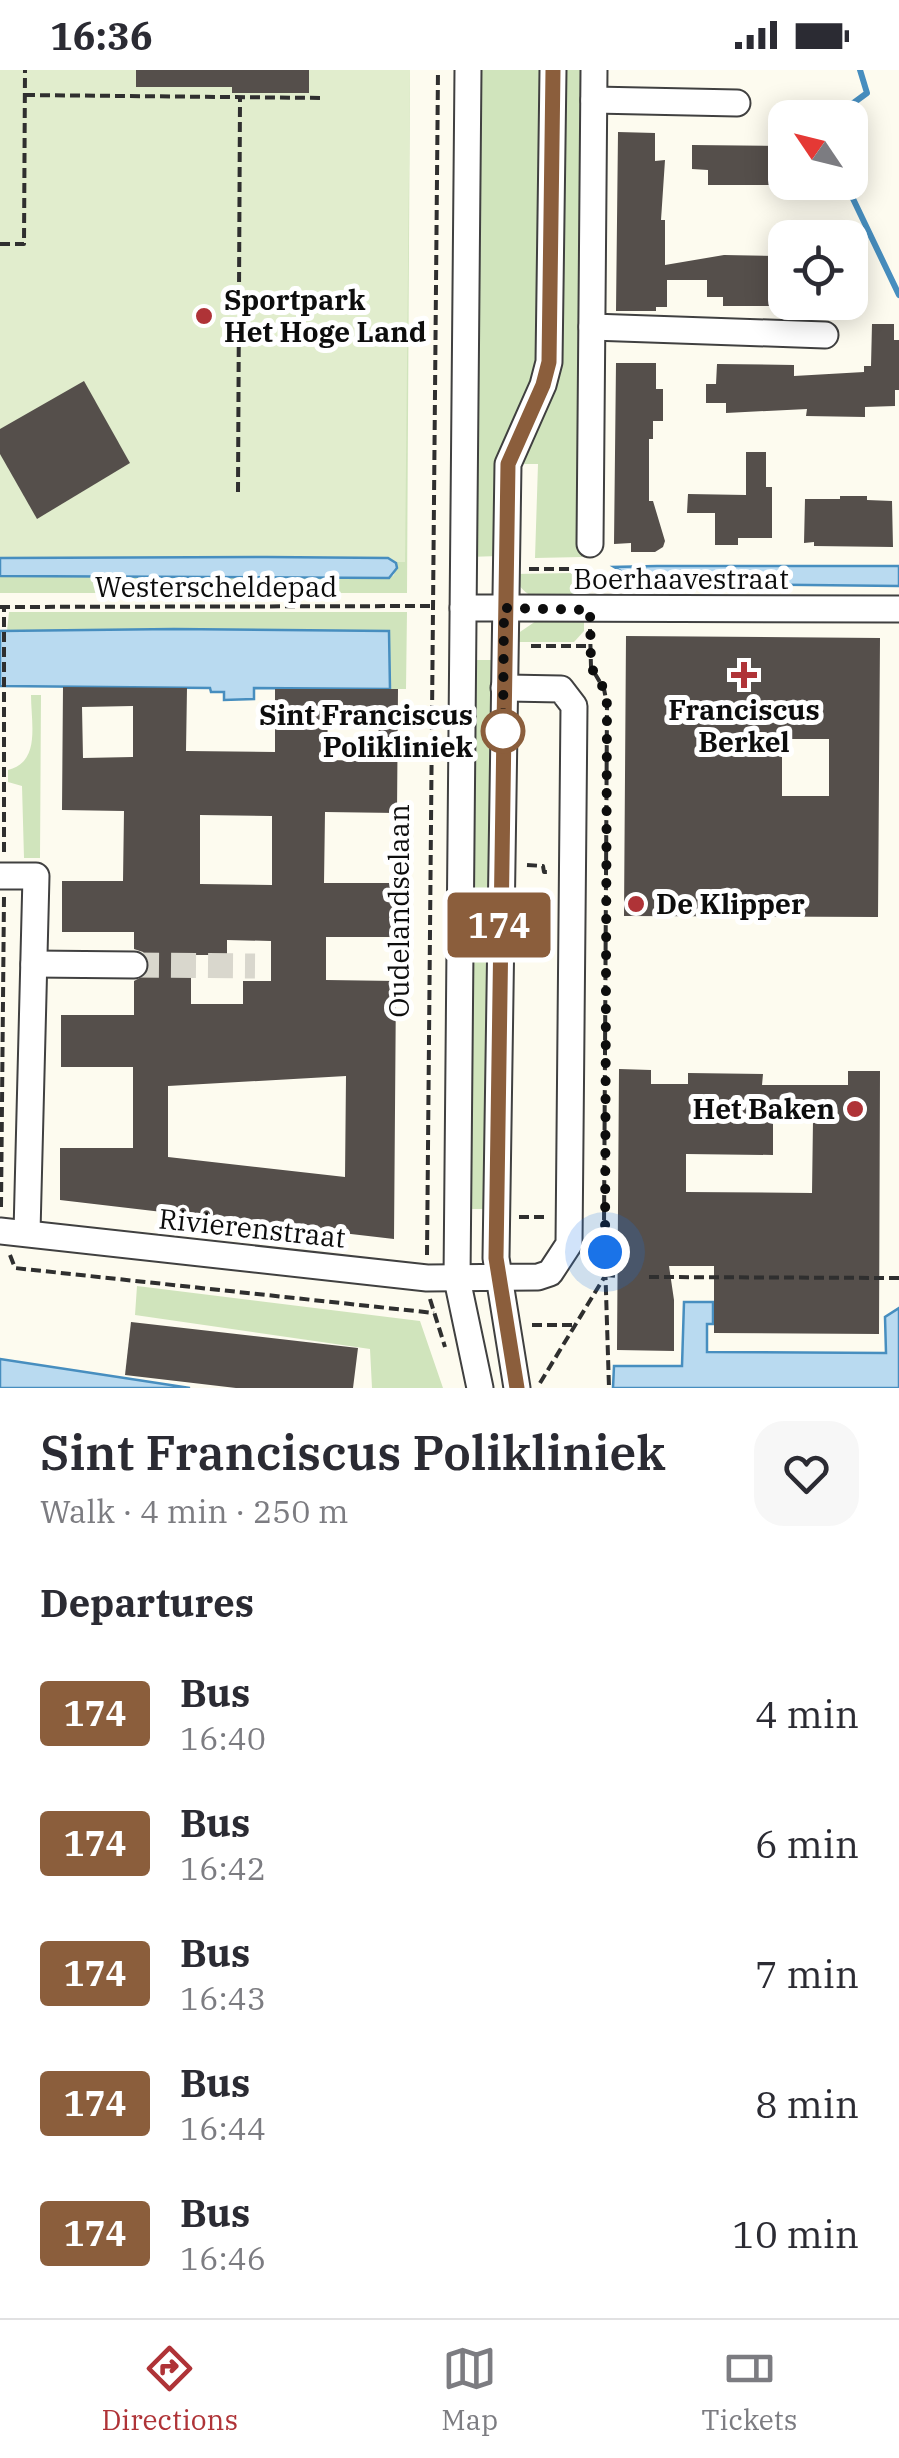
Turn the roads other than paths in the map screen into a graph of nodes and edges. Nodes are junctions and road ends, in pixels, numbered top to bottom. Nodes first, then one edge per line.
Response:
1 (468, 70) edge
2 (553, 70) edge
3 (594, 70) edge
4 (594, 100) junction
5 (736, 103) dead end
6 (592, 328) junction
7 (826, 335) dead end
8 (590, 544) road end
9 (463, 608) junction
10 (504, 608) junction
11 (899, 609) edge
12 (504, 688) junction
13 (2, 876) edge
14 (34, 964) junction
15 (134, 965) tunnel mouth
16 (10, 1231) edge
17 (498, 1278) junction
18 (457, 1279) junction
19 (480, 1388) edge
20 (516, 1388) edge

1 - 9 street
2 - 10 street
3 - 4 street
4 - 5 street
4 - 6 street
6 - 7 street
6 - 8 street
9 - 10 street, Boerhaavestraat
9 - 18 street
10 - 11 street, Boerhaavestraat
10 - 12 street
12 - 17 street
12 - 17 street
13 - 14 street
14 - 15 street
14 - 16 street
16 - 18 street, Rivierenstraat
17 - 18 street, Rivierenstraat
17 - 20 street
18 - 19 street

